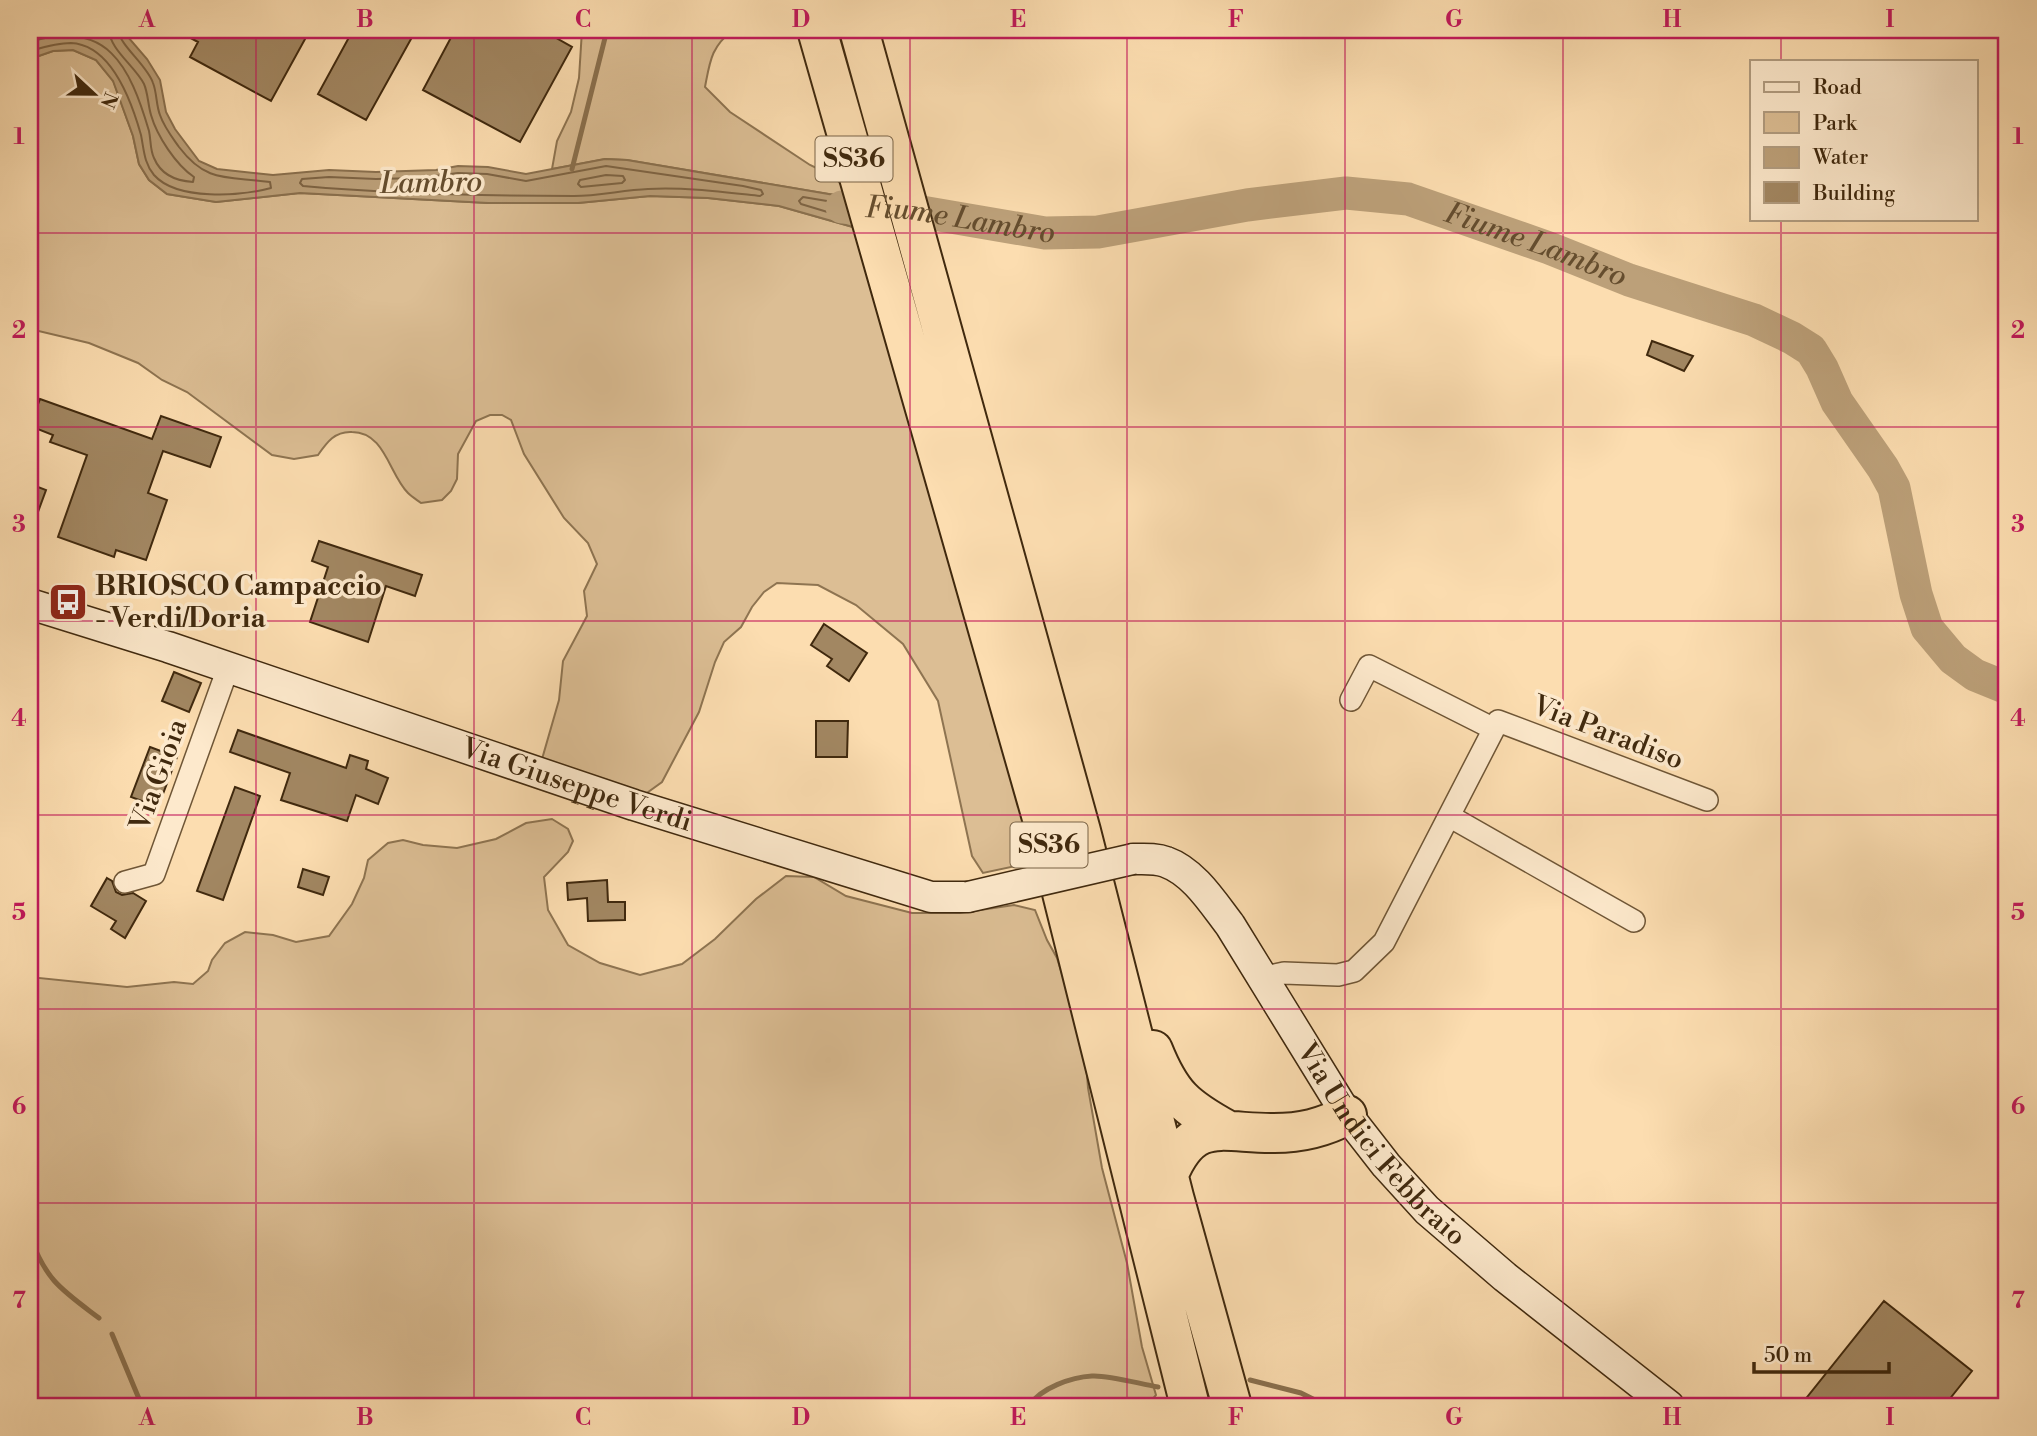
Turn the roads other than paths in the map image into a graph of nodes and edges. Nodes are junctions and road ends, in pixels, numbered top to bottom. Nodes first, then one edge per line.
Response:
1 (817, 30) edge
2 (859, 30) edge
3 (30, 604) edge
4 (228, 668) junction
5 (1351, 700) dead end
6 (1494, 729) junction
7 (1707, 800) dead end
8 (1449, 816) junction
9 (1081, 831) junction
10 (1132, 859) joint
11 (125, 882) dead end
12 (1634, 921) dead end
13 (1261, 978) junction
14 (1340, 1103) junction
15 (1227, 1130) junction
16 (1169, 1174) junction
17 (1191, 1406) edge
18 (1232, 1406) edge
19 (1669, 1406) edge

1 - 17 highway, SS36
2 - 9 highway, SS36
3 - 4 street, Via Giuseppe Verdi
4 - 10 street, Via Giuseppe Verdi, bridge
4 - 11 street, Via Gioia
5 - 6 street, Via Paradiso
6 - 7 street, Via Paradiso
6 - 8 street, Via Paradiso
8 - 12 street
8 - 13 street, Via Paradiso
9 - 15 highway
9 - 16 highway, SS36
10 - 13 street, Via Undici Febbraio
13 - 14 street, Via Undici Febbraio
14 - 15 highway
14 - 19 street, Via Undici Febbraio
15 - 16 highway
16 - 18 highway, SS36

